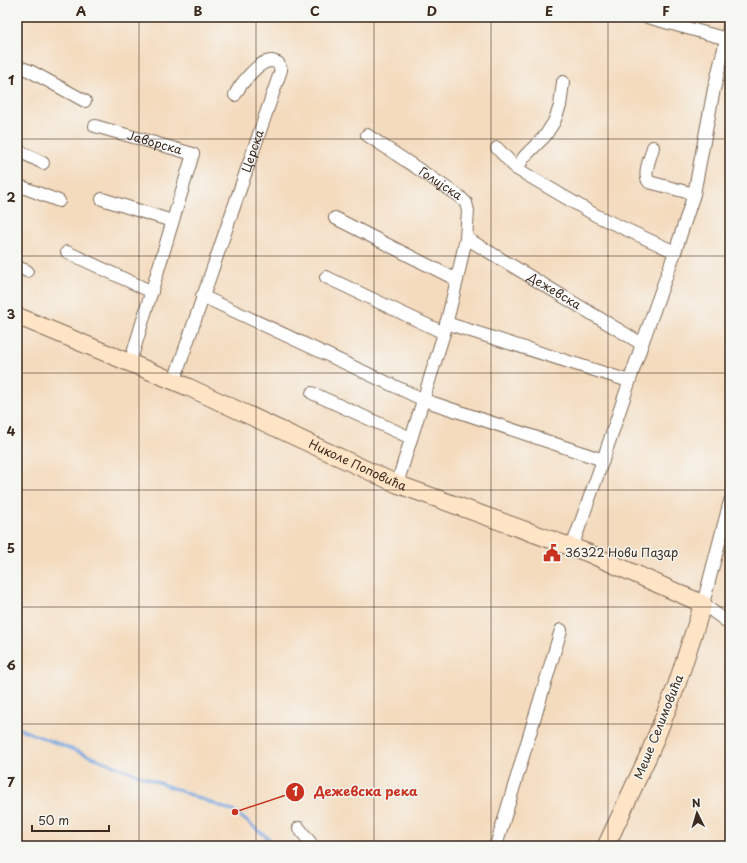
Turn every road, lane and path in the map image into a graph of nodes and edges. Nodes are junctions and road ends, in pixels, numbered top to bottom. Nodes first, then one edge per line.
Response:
1 (647, 17) edge
2 (730, 24) edge
3 (727, 39) junction
4 (17, 66) edge
5 (563, 82) dead end
6 (235, 95) dead end
7 (85, 101) dead end
8 (95, 126) dead end
9 (367, 135) dead end
10 (653, 147) dead end
11 (497, 148) dead end
12 (17, 150) edge
13 (43, 163) dead end
14 (517, 169) junction
15 (17, 185) edge
16 (694, 194) junction
17 (102, 199) dead end
18 (59, 201) dead end
19 (335, 218) dead end
20 (172, 221) junction
21 (466, 238) junction
22 (67, 252) dead end
23 (675, 252) junction
24 (326, 277) dead end
25 (457, 280) junction
26 (152, 292) junction
27 (202, 296) junction
28 (17, 316) edge
29 (445, 328) junction
30 (642, 344) junction
31 (130, 363) junction
32 (174, 381) junction
33 (629, 381) junction
34 (312, 393) dead end
35 (424, 400) junction
36 (411, 438) junction
37 (603, 460) junction
38 (397, 484) junction
39 (730, 501) edge
40 (572, 547) junction
41 (703, 604) junction
42 (730, 624) edge
43 (560, 630) dead end
44 (299, 828) dead end
45 (313, 846) edge
46 (496, 846) edge
47 (606, 846) edge

1 - 3 street
2 - 3 street
3 - 16 street
4 - 7 street
5 - 14 street
6 - 27 street, Церска
8 - 20 street, Јаворска
9 - 21 street, Голијска
10 - 16 street
11 - 14 street
12 - 13 street
14 - 23 street
15 - 18 street
16 - 23 street
17 - 20 street
19 - 25 street
20 - 26 street, Јаворска
21 - 25 street, Голијска
21 - 30 street, Дежевска
22 - 26 street
23 - 30 street
24 - 29 street
25 - 29 street, Голијска
26 - 31 street, Јаворска
27 - 32 street, Церска
27 - 35 street
28 - 31 main road, Николе Поповића
29 - 33 street
29 - 35 street, Голијска
30 - 33 street
31 - 32 main road, Николе Поповића
32 - 38 main road, Николе Поповића
33 - 37 street
34 - 36 street
35 - 36 street, Голијска
35 - 37 street
36 - 38 street, Голијска
37 - 40 street
38 - 40 main road, Николе Поповића
39 - 41 street, Меше Селимовића
40 - 41 main road, Николе Поповића
41 - 42 street
41 - 47 main road, Меше Селимовића
43 - 46 street
44 - 45 street

